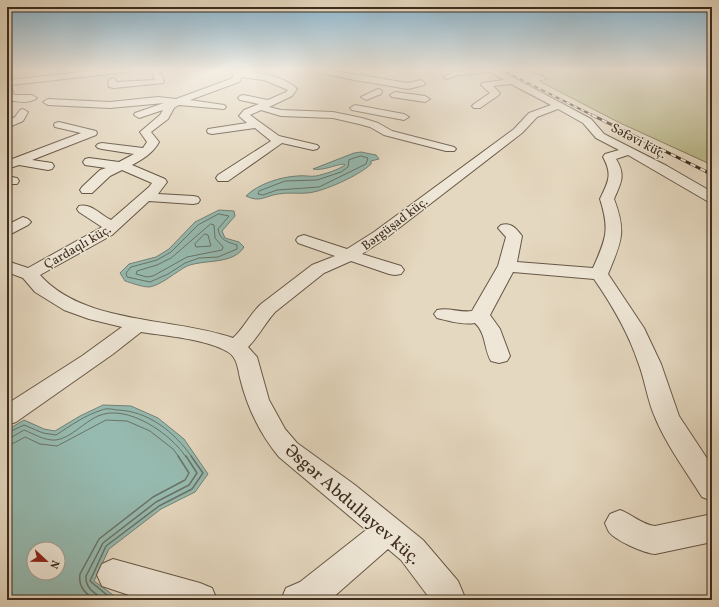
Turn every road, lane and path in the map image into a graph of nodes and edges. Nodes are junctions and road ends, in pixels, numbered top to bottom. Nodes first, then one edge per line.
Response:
1 (11, 98) edge
2 (27, 98) edge
3 (187, 98) edge
4 (244, 98) edge
5 (280, 98) edge
6 (488, 98) edge
7 (544, 98) edge
8 (48, 102) dead end
9 (177, 102) junction
10 (124, 104) junction
11 (265, 105) junction
12 (477, 106) dead end
13 (558, 106) junction
14 (221, 107) dead end
15 (109, 111) dead end
16 (328, 114) junction
17 (140, 115) dead end
18 (34, 117) dead end
19 (404, 117) dead end
20 (7, 125) edge
21 (59, 125) dead end
22 (255, 125) junction
23 (378, 125) junction
24 (212, 130) dead end
25 (52, 137) dead end
26 (373, 138) dead end
27 (277, 139) junction
28 (71, 141) junction
29 (21, 146) dead end
30 (102, 146) dead end
31 (312, 147) dead end
32 (450, 149) dead end
33 (44, 151) junction
34 (145, 152) junction
35 (630, 152) junction
36 (89, 162) dead end
37 (12, 163) edge
38 (48, 166) dead end
39 (121, 166) junction
40 (223, 178) dead end
41 (87, 190) dead end
42 (145, 197) junction
43 (712, 198) edge
44 (193, 200) dead end
45 (84, 209) dead end
46 (23, 222) dead end
47 (114, 226) junction
48 (506, 228) dead end
49 (7, 231) edge
50 (304, 240) dead end
51 (350, 255) junction
52 (507, 266) junction
53 (18, 270) edge
54 (395, 270) dead end
55 (599, 274) junction
56 (444, 314) dead end
57 (479, 316) junction
58 (137, 325) junction
59 (236, 347) junction
60 (498, 356) dead end
61 (9, 412) edge
62 (712, 488) edge
63 (620, 523) dead end
64 (712, 528) edge
65 (388, 530) junction
66 (113, 575) dead end
67 (200, 600) edge
68 (298, 600) edge
69 (449, 600) edge

1 - 2 street
3 - 9 street
4 - 11 street
5 - 11 street
6 - 12 street
7 - 13 street, Səfəvi küç.
8 - 10 street
9 - 10 street
9 - 14 street
9 - 17 street
9 - 34 street
10 - 15 street
11 - 16 street
11 - 22 street
13 - 35 street, Səfəvi küç.
13 - 51 street, Bərgüşad küç.
16 - 19 street
16 - 23 street
18 - 20 street
21 - 28 street
22 - 24 street
22 - 27 street
23 - 26 street
23 - 32 street
25 - 28 street
27 - 31 street
27 - 40 street
28 - 33 street
29 - 33 street
30 - 34 street
33 - 37 street
34 - 39 street
35 - 43 street, Səfəvi küç.
35 - 55 street
36 - 39 street
37 - 38 street
39 - 41 street
39 - 42 street, Çardaqlı küç.
42 - 44 street
42 - 47 street, Çardaqlı küç.
45 - 47 street
46 - 49 street
47 - 53 street, Çardaqlı küç.
48 - 52 street
50 - 51 street
51 - 54 street
51 - 59 street, Bərgüşad küç.
52 - 55 street
52 - 57 street
53 - 58 street
55 - 62 street
56 - 57 street
57 - 60 street
58 - 59 street
58 - 61 street
59 - 65 street, Əsgər Abdullayev küç.
63 - 64 street
65 - 68 street
65 - 69 street, Əsgər Abdullayev küç.
66 - 67 street

